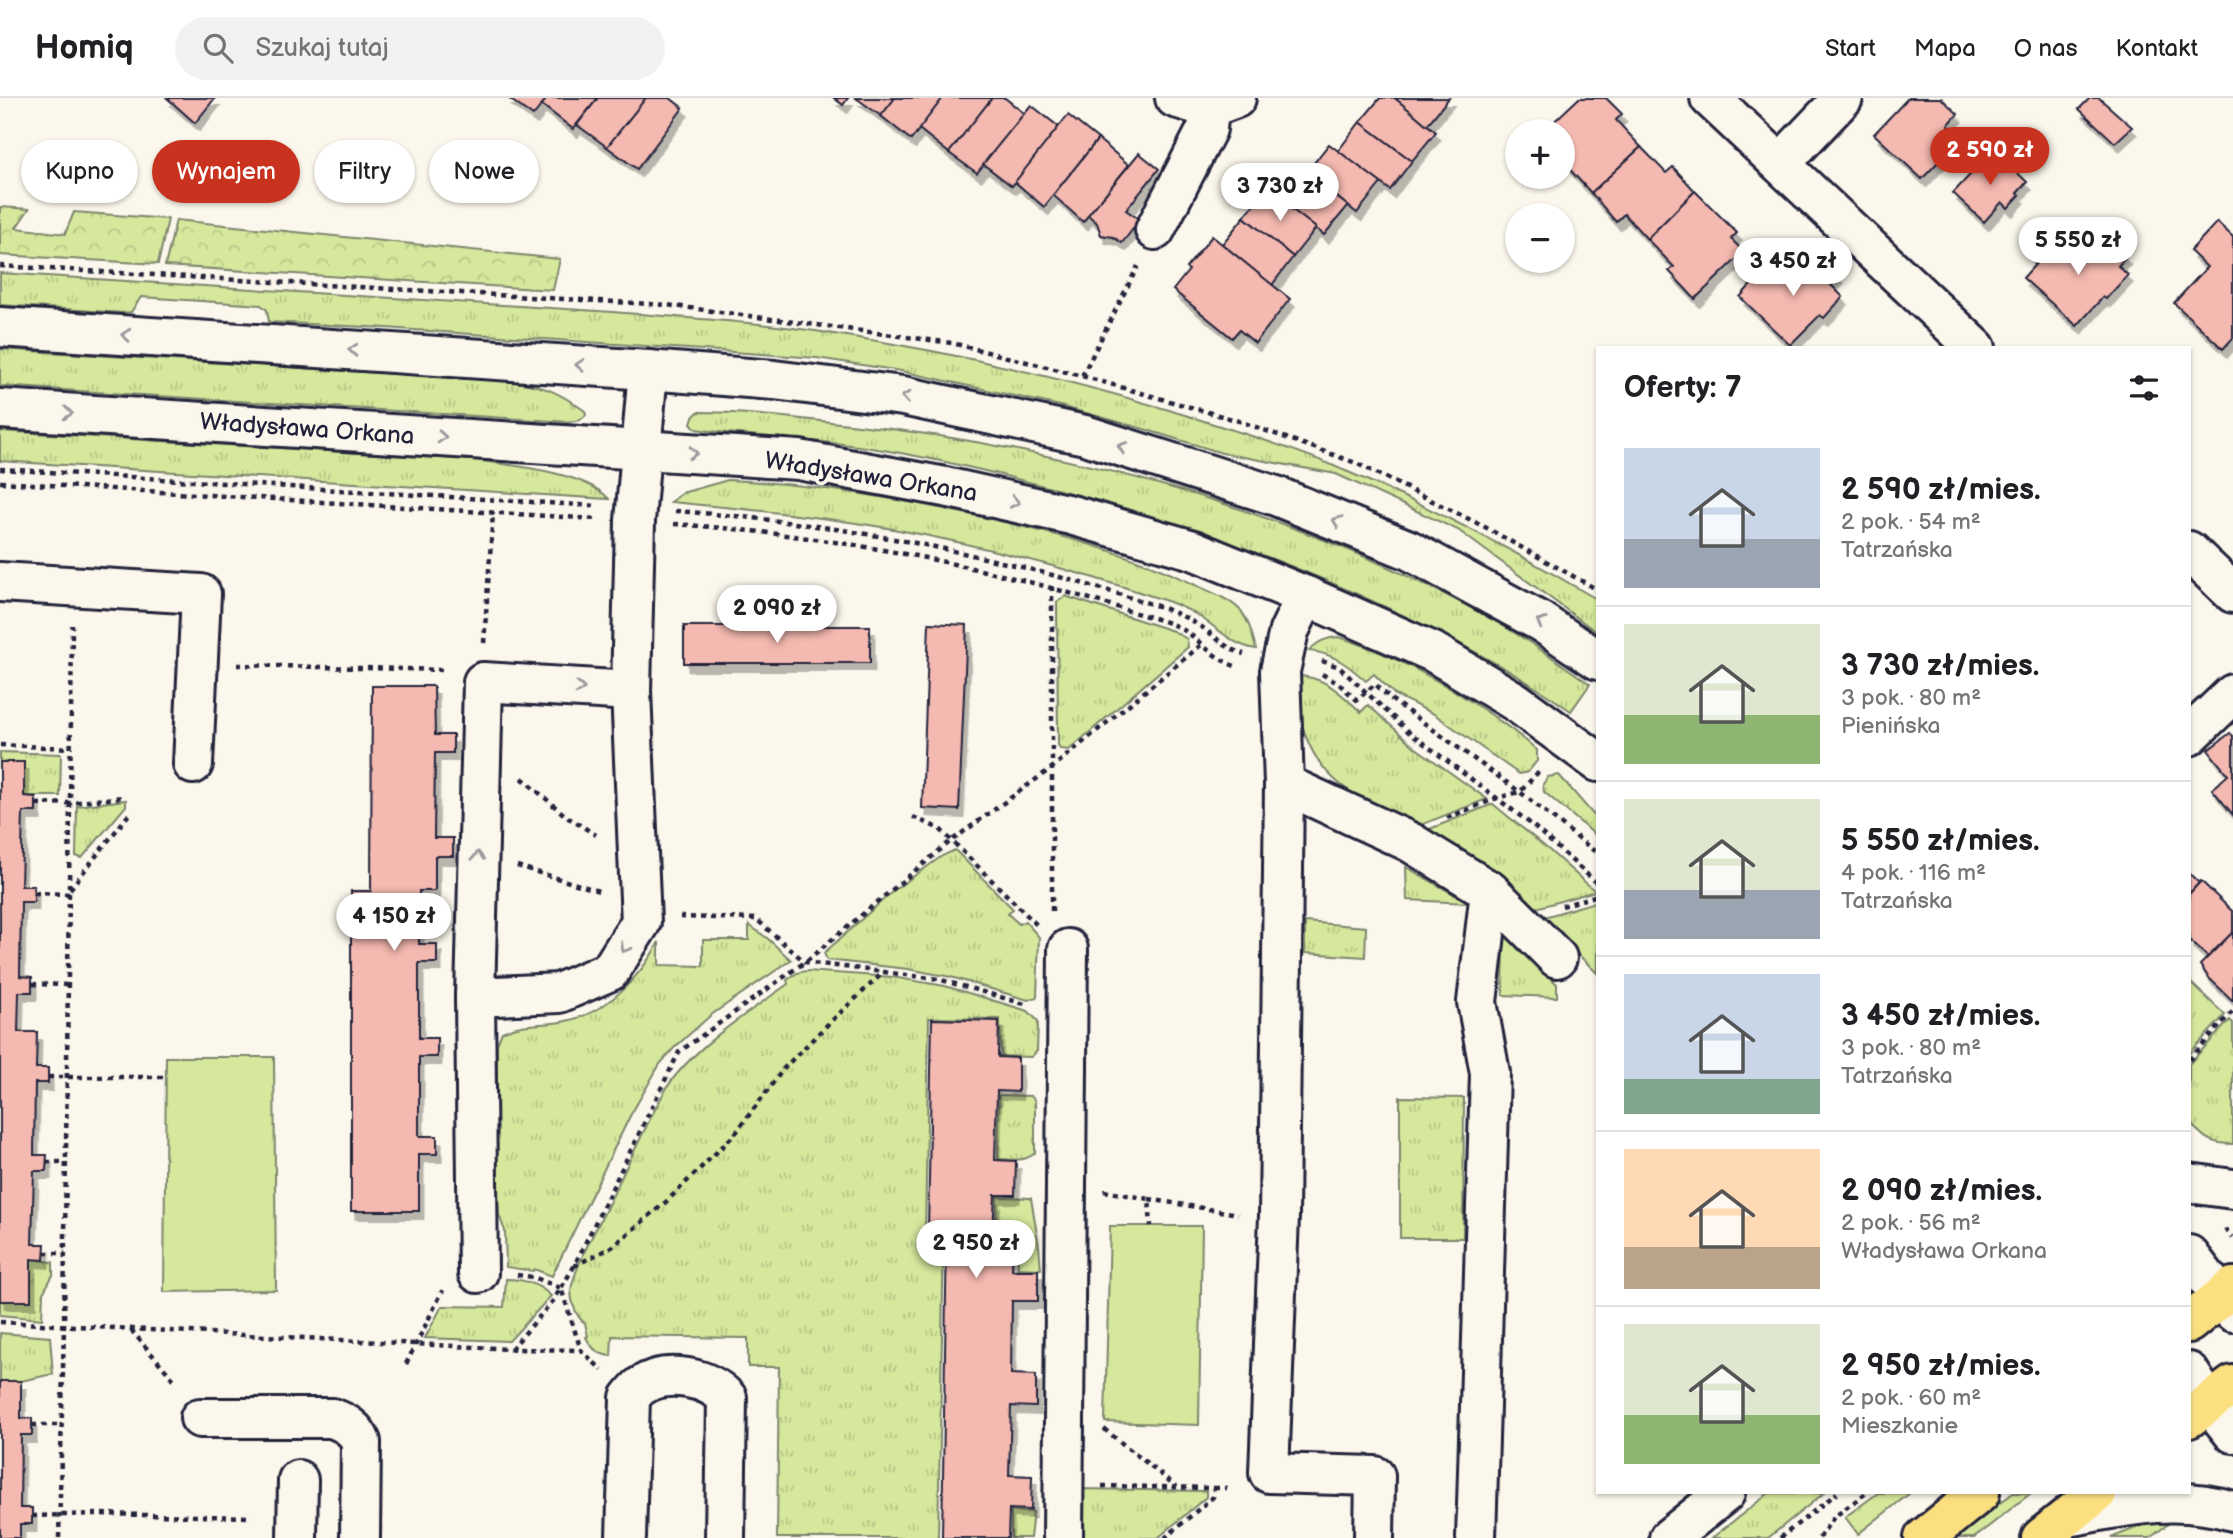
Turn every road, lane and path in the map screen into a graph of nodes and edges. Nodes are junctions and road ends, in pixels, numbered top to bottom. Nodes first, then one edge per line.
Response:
1 (1710, 98) edge
2 (1843, 98) edge
3 (1207, 101) edge
4 (1781, 163) junction
5 (1156, 230) joint
6 (0, 327) edge
7 (1974, 346) edge
8 (648, 370) junction
9 (1082, 376) dead end
10 (0, 409) edge
11 (642, 450) junction
12 (493, 512) dead end
13 (2191, 553) edge
14 (0, 582) edge
15 (72, 585) junction
16 (1052, 587) dead end
17 (2233, 593) edge
18 (1306, 596) junction
19 (1201, 645) dead end
20 (1596, 659) edge
21 (1318, 660) dead end
22 (198, 664) junction
23 (1311, 673) dead end
24 (482, 677) junction
25 (631, 691) junction
26 (1366, 692) junction
27 (2233, 694) edge
28 (2191, 734) edge
29 (0, 745) edge
30 (70, 748) junction
31 (481, 754) junction
32 (1596, 761) edge
33 (1547, 762) dead end
34 (193, 764) dead end
35 (1053, 767) junction
36 (1284, 784) junction
37 (1520, 792) junction
38 (123, 797) dead end
39 (1497, 798) junction
40 (1489, 801) dead end
41 (70, 803) junction
42 (36, 804) dead end
43 (130, 813) dead end
44 (913, 817) dead end
45 (951, 841) junction
46 (1596, 851) edge
47 (478, 859) junction
48 (1596, 882) edge
49 (640, 887) junction
50 (1490, 891) junction
51 (69, 892) junction
52 (34, 893) dead end
53 (1052, 914) dead end
54 (1056, 941) joint
55 (1557, 958) dead end
56 (805, 962) junction
57 (885, 971) junction
58 (32, 984) dead end
59 (68, 985) junction
60 (475, 997) junction
61 (1029, 1005) dead end
62 (2233, 1011) edge
63 (2191, 1058) edge
64 (48, 1076) dead end
65 (67, 1076) junction
66 (166, 1076) dead end
67 (46, 1163) dead end
68 (66, 1163) junction
69 (2191, 1183) edge
70 (1095, 1189) dead end
71 (2233, 1189) edge
72 (1149, 1199) junction
73 (1231, 1213) dead end
74 (1151, 1226) dead end
75 (44, 1253) dead end
76 (65, 1253) junction
77 (2191, 1257) edge
78 (573, 1266) junction
79 (478, 1273) dead end
80 (516, 1275) dead end
81 (561, 1288) junction
82 (2229, 1299) edge
83 (0, 1322) edge
84 (2191, 1322) edge
85 (64, 1326) junction
86 (130, 1329) junction
87 (511, 1349) junction
88 (581, 1350) junction
89 (175, 1381) dead end
90 (2205, 1395) edge
91 (629, 1398) junction
92 (200, 1418) dead end
93 (32, 1425) dead end
94 (61, 1425) junction
95 (1103, 1428) dead end
96 (2233, 1433) edge
97 (298, 1480) dead end
98 (1090, 1485) dead end
99 (1178, 1487) junction
100 (1214, 1488) junction
101 (1227, 1488) dead end
102 (1724, 1494) edge
103 (1836, 1494) edge
104 (1865, 1494) edge
105 (1979, 1494) edge
106 (2096, 1494) edge
107 (2233, 1511) edge
108 (32, 1516) dead end
109 (59, 1516) junction
110 (252, 1517) dead end
111 (2055, 1527) edge
112 (59, 1538) edge
113 (297, 1538) edge
114 (360, 1538) edge
115 (626, 1538) edge
116 (725, 1538) edge
117 (1063, 1538) edge
118 (1165, 1538) edge
119 (1374, 1538) edge
120 (1476, 1538) edge
121 (1669, 1538) edge
122 (1780, 1538) edge
123 (1819, 1538) edge
124 (1924, 1538) edge

1 - 4 street
2 - 4 street
3 - 5 street
4 - 7 street
5 - 9 path
8 -> 6 street
8 - 11 street
20 -> 8 street
10 -> 11 street, Władysława Orkana
11 -> 18 street, Władysława Orkana
11 - 25 street
12 - 24 path
13 - 17 street
14 - 15 street
15 - 22 street
15 - 30 path
16 - 35 path
18 - 32 street, Władysława Orkana
18 - 36 street
19 - 35 path
21 - 26 path
22 - 24 path
22 - 34 street
23 - 26 path
24 -> 25 street
24 - 31 street
25 - 49 street
26 - 37 path
26 - 39 path
27 - 28 street
29 - 30 path
30 - 41 path
47 -> 31 street
31 - 49 path
33 - 37 path
35 - 45 path
35 - 53 path
36 - 50 street
36 - 119 street
37 - 39 path
37 - 46 path
38 - 41 path
39 - 40 path
39 - 48 path
41 - 42 path
41 - 51 path
43 - 51 path
44 - 45 path
45 - 54 path
45 - 56 path
47 - 49 path
47 - 60 street
49 - 56 path
49 -> 60 street
50 - 55 street
50 - 120 street
51 - 52 path
51 - 59 path
54 - 117 street
56 - 57 path
56 - 78 path
57 - 61 path
57 - 78 path
58 - 59 path
59 - 65 path
60 - 79 street
62 - 63 path
64 - 65 path
65 - 66 path
65 - 68 path
67 - 68 path
68 - 76 path
69 - 71 street
70 - 72 path
72 - 73 path
72 - 74 path
75 - 76 path
76 - 85 path
77 - 82 street
78 - 81 path
80 - 81 path
81 - 87 path
81 - 88 path
82 - 84 main road
83 - 85 path
85 - 86 path
85 - 94 path
86 - 87 path
86 - 89 path
87 - 88 path
88 - 91 path
90 - 96 street
91 - 115 street
91 - 116 street
92 - 114 street
93 - 94 path
94 - 109 path
95 - 99 path
97 - 113 street
98 - 99 path
99 - 100 path
100 - 101 path
100 - 118 path
102 - 121 street
103 - 122 path
104 - 123 path
105 - 124 main road
106 - 111 main road
107 - 111 street
108 - 109 path
109 - 110 path
109 - 112 path

